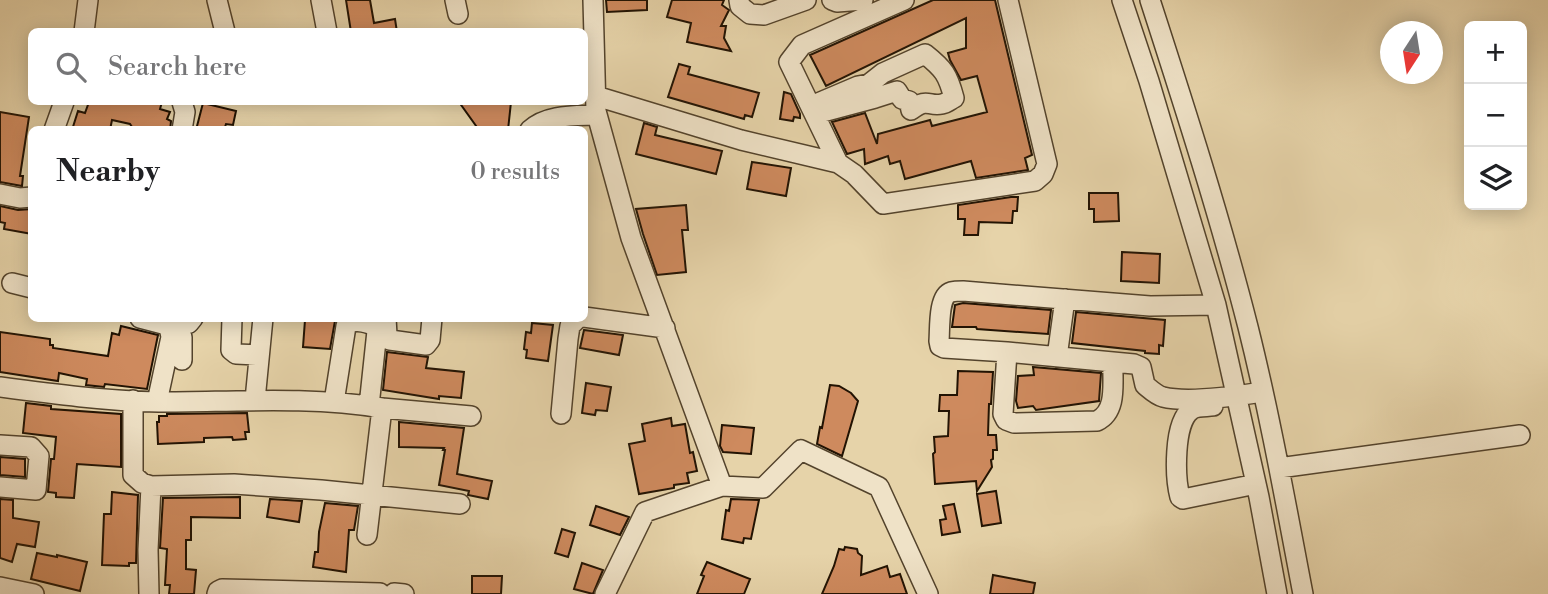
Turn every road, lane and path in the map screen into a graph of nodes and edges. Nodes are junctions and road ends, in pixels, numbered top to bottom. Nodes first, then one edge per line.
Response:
1 (88, 0) edge
2 (217, 0) edge
3 (321, 0) edge
4 (593, 0) edge
5 (739, 0) edge
6 (806, 0) edge
7 (832, 0) edge
8 (863, 0) edge
9 (904, 0) edge
10 (1008, 0) edge
11 (1122, 0) edge
12 (1150, 0) edge
13 (84, 28) edge
14 (224, 28) edge
15 (326, 28) edge
16 (590, 70) edge
17 (63, 105) edge
18 (183, 105) edge
19 (596, 105) junction
20 (813, 110) junction
21 (55, 126) edge
22 (183, 126) edge
23 (535, 126) edge
24 (838, 163) junction
25 (1208, 187) junction
26 (1183, 193) junction
27 (0, 194) edge
28 (28, 197) edge
29 (1065, 299) junction
30 (1216, 304) junction
31 (588, 318) edge
32 (190, 322) edge
33 (232, 322) edge
34 (263, 322) edge
35 (352, 322) edge
36 (360, 322) edge
37 (386, 322) edge
38 (432, 322) edge
39 (574, 322) edge
40 (166, 323) edge
41 (665, 328) junction
42 (1007, 352) junction
43 (259, 355) junction
44 (1057, 357) junction
45 (182, 360) dead end
46 (1113, 362) junction
47 (0, 387) edge
48 (1262, 392) junction
49 (132, 400) junction
50 (255, 400) junction
51 (1237, 400) junction
52 (157, 402) junction
53 (334, 402) junction
54 (376, 407) junction
55 (561, 414) dead end
56 (471, 416) dead end
57 (1520, 435) dead end
58 (0, 445) edge
59 (1279, 468) junction
60 (151, 486) junction
61 (722, 486) junction
62 (0, 487) edge
63 (1258, 491) junction
64 (1283, 493) junction
65 (370, 495) junction
66 (460, 504) dead end
67 (367, 535) dead end
68 (0, 587) edge
69 (393, 593) edge
70 (34, 594) edge
71 (149, 594) edge
72 (217, 594) edge
73 (605, 594) edge
74 (928, 594) edge
75 (1277, 594) edge
76 (1303, 594) edge

1 - 13 street
2 - 14 street
3 - 15 street
4 - 16 street
5 - 6 street
7 - 8 street
9 - 20 street
10 - 24 street
11 - 26 street
12 - 25 street
16 - 19 street
17 - 21 street
18 - 22 street
19 - 23 street
19 - 24 street
19 - 41 street
20 - 20 street
20 - 24 street
25 - 26 street
25 - 48 street
26 - 30 street
27 - 28 street
29 - 30 street
29 - 42 street
29 - 44 street
30 - 51 street
31 - 41 street
32 - 40 street
33 - 43 street
34 - 43 street
35 - 53 street
36 - 54 street
37 - 38 street
39 - 55 street
40 - 45 street
40 - 52 street
41 - 61 street
42 - 44 street
42 - 46 street
43 - 50 street
44 - 46 street
46 - 51 street
47 - 49 street
48 - 51 street
48 - 59 street
49 - 52 street
49 - 60 street
50 - 52 street
50 - 53 street
51 - 63 street
51 - 63 street
53 - 54 street
54 - 56 street
54 - 65 street
57 - 59 street
58 - 62 street
59 - 64 street
60 - 65 street
60 - 71 street
61 - 73 street
61 - 74 street
63 - 64 street
63 - 75 street
64 - 76 street
65 - 66 street
65 - 67 street
68 - 70 street
69 - 72 street

